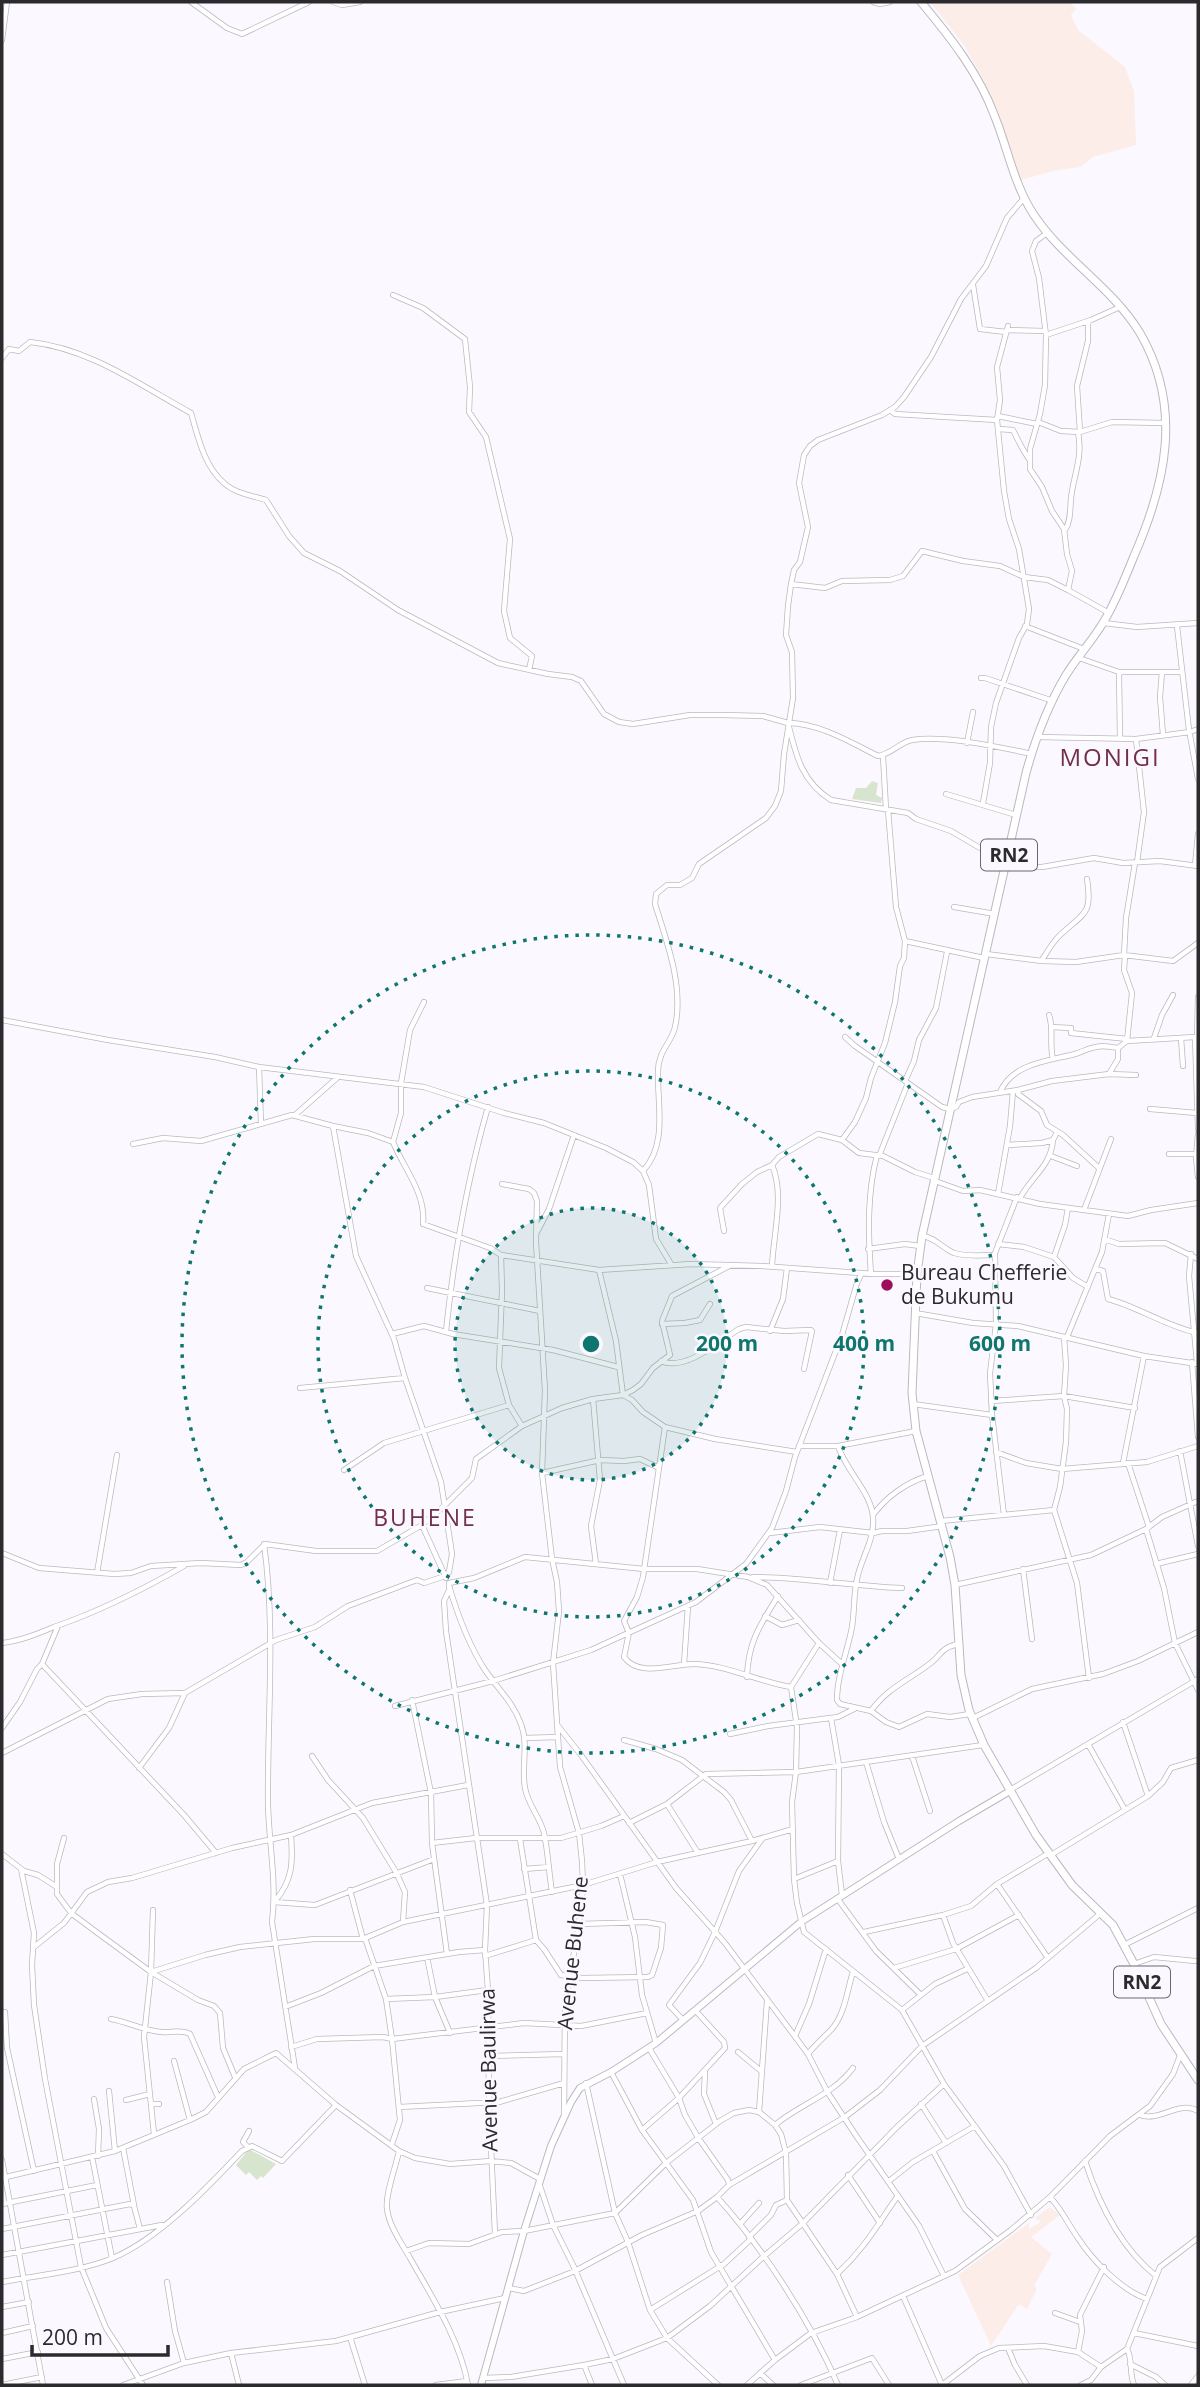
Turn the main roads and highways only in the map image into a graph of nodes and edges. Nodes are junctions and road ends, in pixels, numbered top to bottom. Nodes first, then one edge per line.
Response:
1 (921, 2) edge
2 (1010, 1791) junction
3 (1198, 2080) edge
4 (482, 2382) edge

1 - 2 highway, RN2
2 - 3 highway, RN2
2 - 4 main road

